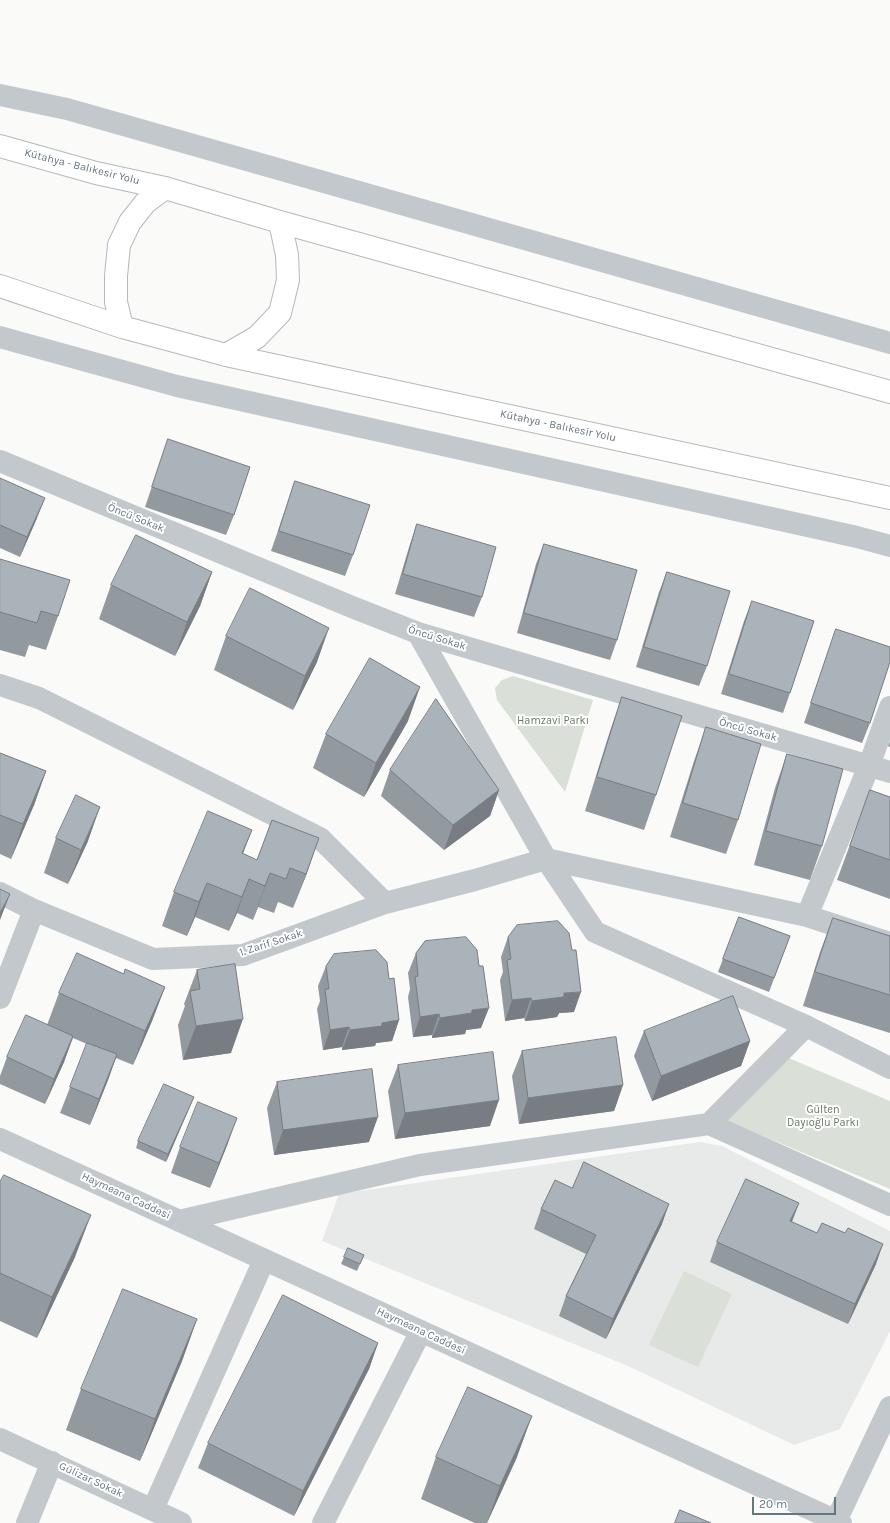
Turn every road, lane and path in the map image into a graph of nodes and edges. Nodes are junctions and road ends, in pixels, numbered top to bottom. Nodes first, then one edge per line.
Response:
1 (0, 95) edge
2 (0, 146) edge
3 (165, 188) junction
4 (280, 222) junction
5 (0, 286) edge
6 (122, 327) junction
7 (0, 338) edge
8 (890, 343) edge
9 (226, 355) junction
10 (890, 392) edge
11 (0, 461) edge
12 (890, 498) edge
13 (890, 546) edge
14 (418, 633) junction
15 (0, 684) edge
16 (890, 707) edge
17 (869, 766) junction
18 (890, 772) edge
19 (546, 859) junction
20 (0, 893) edge
21 (385, 903) junction
22 (34, 910) junction
23 (807, 916) junction
24 (890, 943) edge
25 (0, 998) edge
26 (806, 1026) junction
27 (890, 1068) edge
28 (708, 1124) junction
29 (0, 1139) edge
30 (890, 1205) edge
31 (179, 1221) junction
32 (264, 1260) junction
33 (421, 1331) junction
34 (890, 1407) edge
35 (0, 1438) edge
36 (52, 1462) junction
37 (153, 1509) junction
38 (837, 1522) edge
39 (27, 1523) edge
40 (181, 1523) edge
41 (323, 1523) edge

1 - 8 street
2 - 3 highway, Kütahya - Balıkesir Yolu
3 - 4 highway, Kütahya - Balıkesir Yolu
3 - 6 highway
4 - 9 highway
4 - 10 highway, Kütahya - Balıkesir Yolu
5 - 6 highway, Kütahya - Balıkesir Yolu
6 - 9 highway, Kütahya - Balıkesir Yolu
7 - 13 street
9 - 12 highway, Kütahya - Balıkesir Yolu
11 - 14 street, Öncü Sokak
14 - 17 street, Öncü Sokak
14 - 19 street
15 - 21 street
16 - 17 street
17 - 18 street, Öncü Sokak
17 - 23 street
19 - 21 street, 1. Zarif Sokak
19 - 23 street
19 - 26 street
20 - 22 street, 1. Zarif Sokak
21 - 22 street, 1. Zarif Sokak
22 - 25 street
23 - 24 street
26 - 27 street
26 - 28 street
28 - 30 street
28 - 31 street
29 - 31 street, Haymeana Caddesi
31 - 32 street, Haymeana Caddesi
32 - 33 street, Haymeana Caddesi
32 - 37 street
33 - 38 street, Haymeana Caddesi
33 - 41 street
34 - 38 street
35 - 36 street, Gülizar Sokak
36 - 37 street, Gülizar Sokak
36 - 39 street
37 - 40 street, Gülizar Sokak

